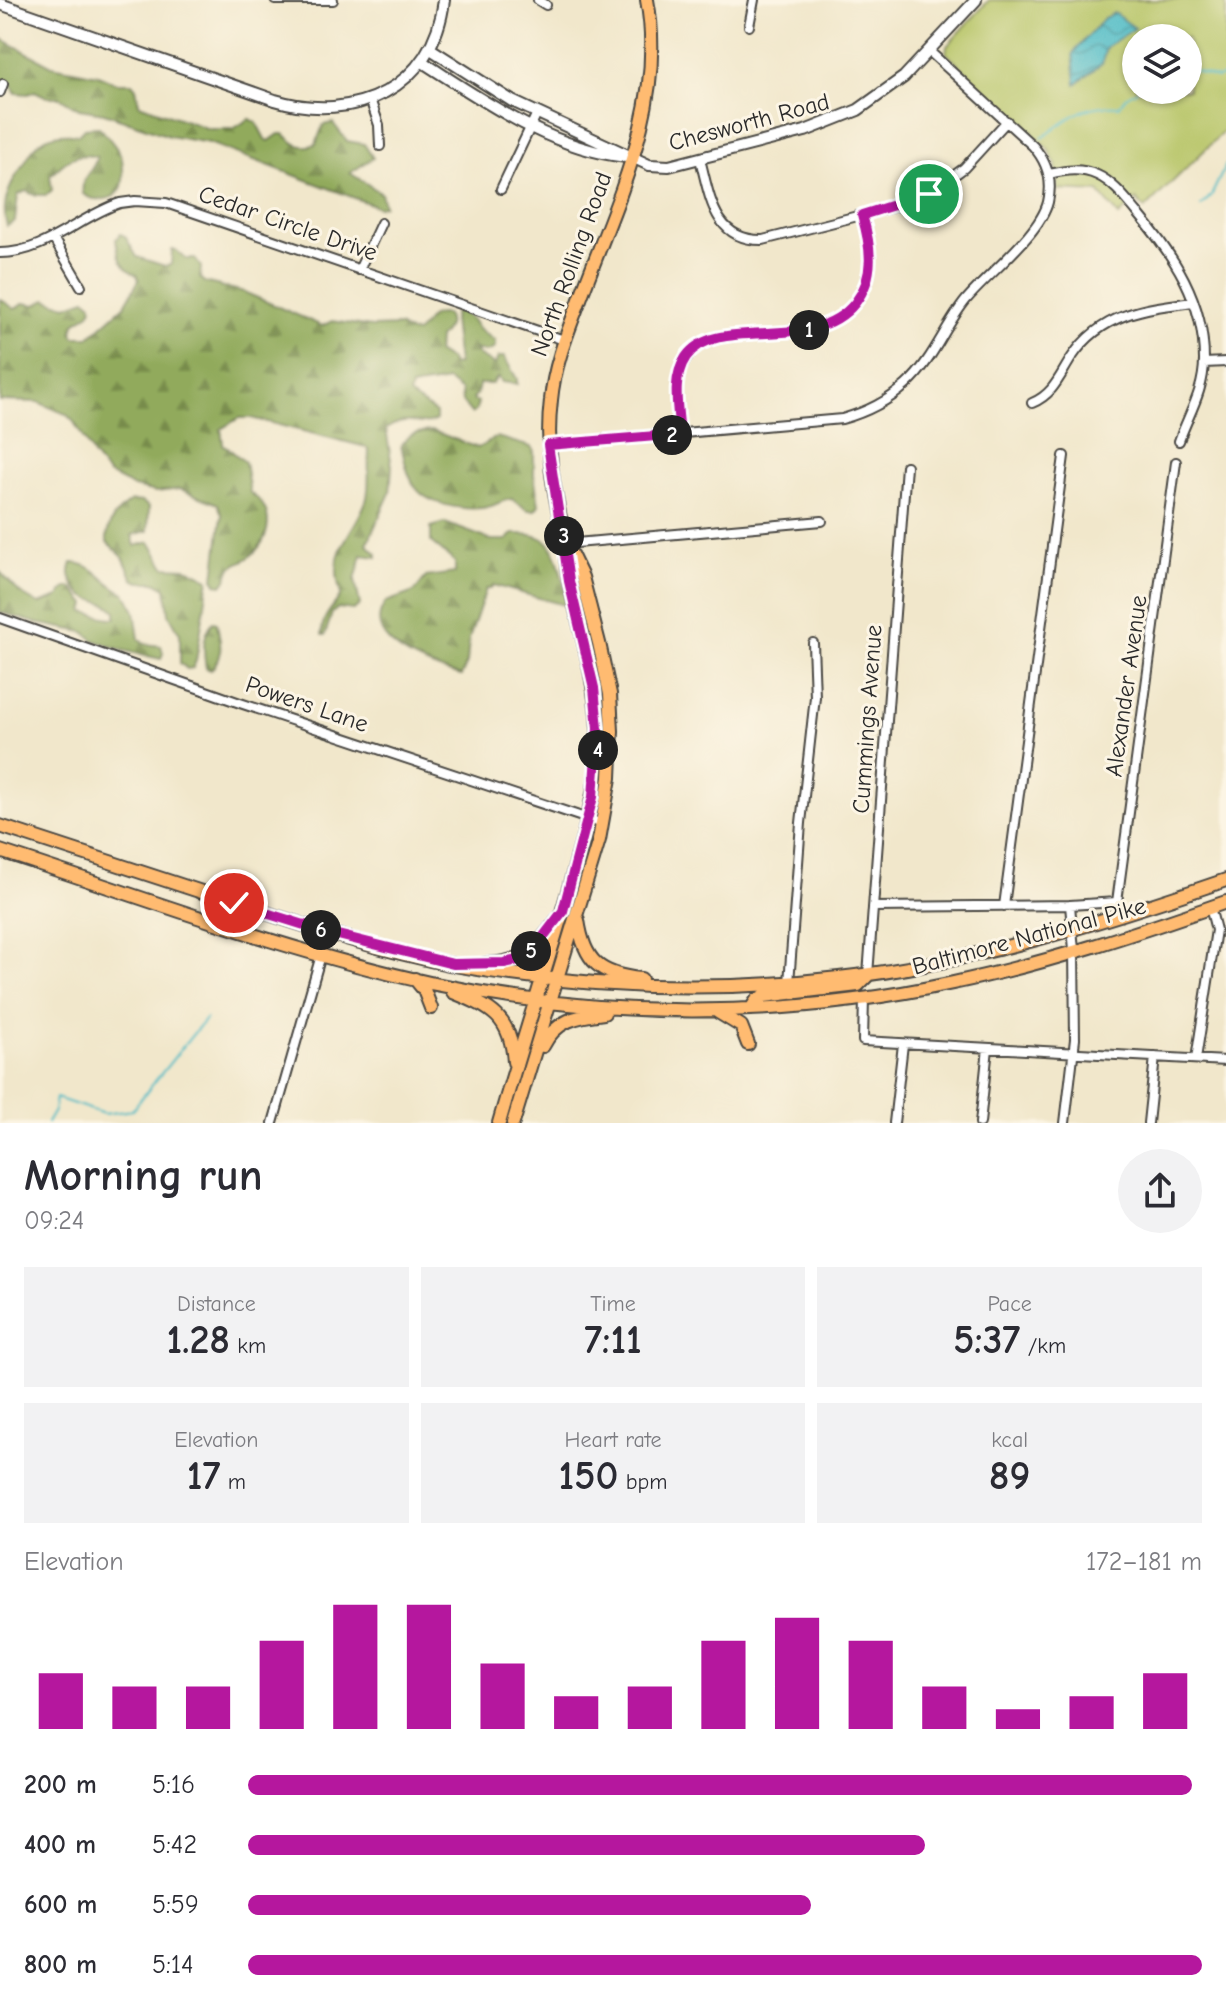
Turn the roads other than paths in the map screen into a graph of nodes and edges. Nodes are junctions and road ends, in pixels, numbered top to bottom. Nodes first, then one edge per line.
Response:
1 (275, 0) edge
2 (333, 0) edge
3 (444, 0) edge
4 (647, 0) edge
5 (754, 0) edge
6 (976, 0) edge
7 (0, 4) edge
8 (749, 26) dead end
9 (429, 48) junction
10 (929, 51) junction
11 (421, 61) junction
12 (370, 99) junction
13 (537, 113) junction
14 (1007, 121) junction
15 (530, 127) junction
16 (380, 146) dead end
17 (632, 158) junction
18 (700, 159) junction
19 (1049, 174) junction
20 (501, 189) dead end
21 (862, 215) junction
22 (381, 223) dead end
23 (53, 238) junction
24 (0, 253) edge
25 (359, 270) junction
26 (81, 286) dead end
27 (1193, 302) junction
28 (564, 340) junction
29 (1226, 362) edge
30 (1204, 363) junction
31 (1032, 403) dead end
32 (680, 434) junction
33 (1179, 441) dead end
34 (548, 445) junction
35 (1064, 456) dead end
36 (1176, 462) dead end
37 (906, 466) dead end
38 (822, 521) dead end
39 (565, 544) junction
40 (0, 618) edge
41 (813, 643) dead end
42 (589, 820) junction
43 (603, 824) junction
44 (0, 826) edge
45 (0, 851) edge
46 (1226, 880) edge
47 (1226, 902) edge
48 (1070, 905) junction
49 (1004, 906) junction
50 (873, 907) junction
51 (1122, 907) junction
52 (1210, 907) junction
53 (563, 911) junction
54 (577, 918) junction
55 (1072, 928) junction
56 (1074, 950) junction
57 (321, 955) junction
58 (453, 964) junction
59 (868, 975) junction
60 (415, 979) junction
61 (544, 979) junction
62 (558, 980) junction
63 (432, 983) junction
64 (789, 983) junction
65 (716, 987) junction
66 (864, 999) junction
67 (537, 1000) junction
68 (551, 1002) junction
69 (431, 1008) dead end
70 (751, 1009) junction
71 (646, 1010) junction
72 (716, 1010) junction
73 (748, 1044) dead end
74 (903, 1044) junction
75 (988, 1048) junction
76 (1073, 1052) junction
77 (1155, 1057) junction
78 (1196, 1059) junction
79 (1226, 1061) edge
80 (515, 1069) junction
81 (527, 1081) junction
82 (273, 1123) edge
83 (499, 1123) edge
84 (513, 1123) edge
85 (894, 1123) edge
86 (980, 1123) edge
87 (1065, 1123) edge
88 (1148, 1123) edge

1 - 2 street
3 - 9 street
4 - 17 main road, North Rolling Road
5 - 8 street
6 - 10 street, Chesworth Road
7 - 12 street
9 - 11 street
9 - 13 street, Chesworth Road
10 - 14 street
10 - 18 street, Chesworth Road
11 - 12 street
11 - 15 street, Chesworth Road
12 - 16 street
13 - 15 street
13 - 17 street, Chesworth Road
14 - 19 street
14 - 21 street
15 - 17 street, Chesworth Road
15 - 20 street
17 - 18 street, Chesworth Road
17 - 28 main road, North Rolling Road
18 - 21 street
19 - 27 street
19 - 32 street
21 - 32 street
22 - 25 street
23 - 24 street, Cedar Circle Drive
23 - 25 street, Cedar Circle Drive
23 - 26 street
25 - 28 street, Cedar Circle Drive
27 - 30 street
27 - 31 street
28 - 34 main road, North Rolling Road
29 - 30 street
30 - 33 street
32 - 34 street
34 - 39 main road, North Rolling Road
35 - 49 street
36 - 51 street, Alexander Avenue
37 - 50 street, Cummings Avenue
38 - 39 street
39 - 42 main road, North Rolling Road
39 - 43 main road, North Rolling Road
40 - 42 street, Powers Lane
41 - 64 street
42 - 43 street, Powers Lane
42 - 53 main road, North Rolling Road
43 - 54 main road, North Rolling Road
44 - 58 main road, Baltimore National Pike
45 - 57 main road, Baltimore National Pike
46 - 51 main road, Baltimore National Pike
47 - 52 main road, Baltimore National Pike
48 - 49 street
48 - 51 street
48 - 55 street
49 - 50 street
50 - 59 street, Cummings Avenue
51 - 55 main road, Baltimore National Pike
52 - 56 main road, Baltimore National Pike
52 - 78 street
53 - 58 main road
53 - 61 main road, North Rolling Road
54 - 62 main road, North Rolling Road
54 - 65 main road
55 - 56 street
55 - 59 main road, Baltimore National Pike
56 - 66 main road, Baltimore National Pike
56 - 76 street
57 - 60 main road, Baltimore National Pike
57 - 82 street
58 - 61 main road, Baltimore National Pike
59 - 64 main road, Baltimore National Pike
59 - 70 main road
60 - 63 main road, Baltimore National Pike
60 - 69 main road
61 - 62 main road, Baltimore National Pike
61 - 67 main road, North Rolling Road
62 - 65 main road, Baltimore National Pike
62 - 68 main road, North Rolling Road
63 - 67 main road, Baltimore National Pike
63 - 80 main road
64 - 65 main road, Baltimore National Pike
66 - 70 main road, Baltimore National Pike
66 - 74 street
67 - 68 main road, Baltimore National Pike
67 - 80 main road, North Rolling Road
68 - 71 main road, Baltimore National Pike
68 - 81 main road, North Rolling Road
70 - 72 main road, Baltimore National Pike
71 - 72 main road, Baltimore National Pike
71 - 81 main road
72 - 73 main road
74 - 75 street
74 - 85 street
75 - 76 street
75 - 86 street
76 - 77 street
76 - 87 street
77 - 78 street
77 - 88 street
78 - 79 street
80 - 83 main road, North Rolling Road
81 - 84 main road, North Rolling Road

